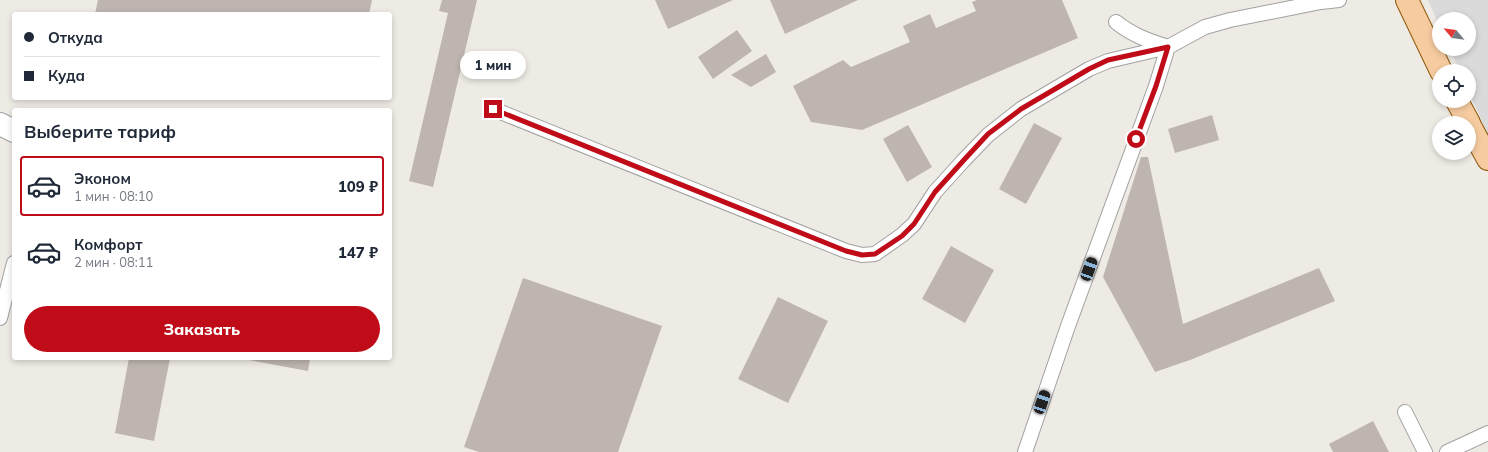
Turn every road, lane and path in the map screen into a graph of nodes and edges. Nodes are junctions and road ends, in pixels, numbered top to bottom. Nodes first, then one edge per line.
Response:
1 (1339, 0) edge
2 (1407, 0) edge
3 (1116, 22) dead end
4 (1168, 47) junction
5 (1438, 64) edge
6 (493, 109) dead end
7 (0, 124) edge
8 (12, 130) edge
9 (1476, 137) edge
10 (1488, 160) edge
11 (12, 271) edge
12 (0, 318) edge
13 (1405, 412) dead end
14 (1488, 433) edge
15 (1025, 452) edge
16 (1425, 452) edge
17 (1447, 452) edge

1 - 4 lane
2 - 5 main road
3 - 4 lane
4 - 6 lane
4 - 15 lane
7 - 8 street
9 - 10 main road
11 - 12 lane
13 - 16 lane
14 - 17 lane

